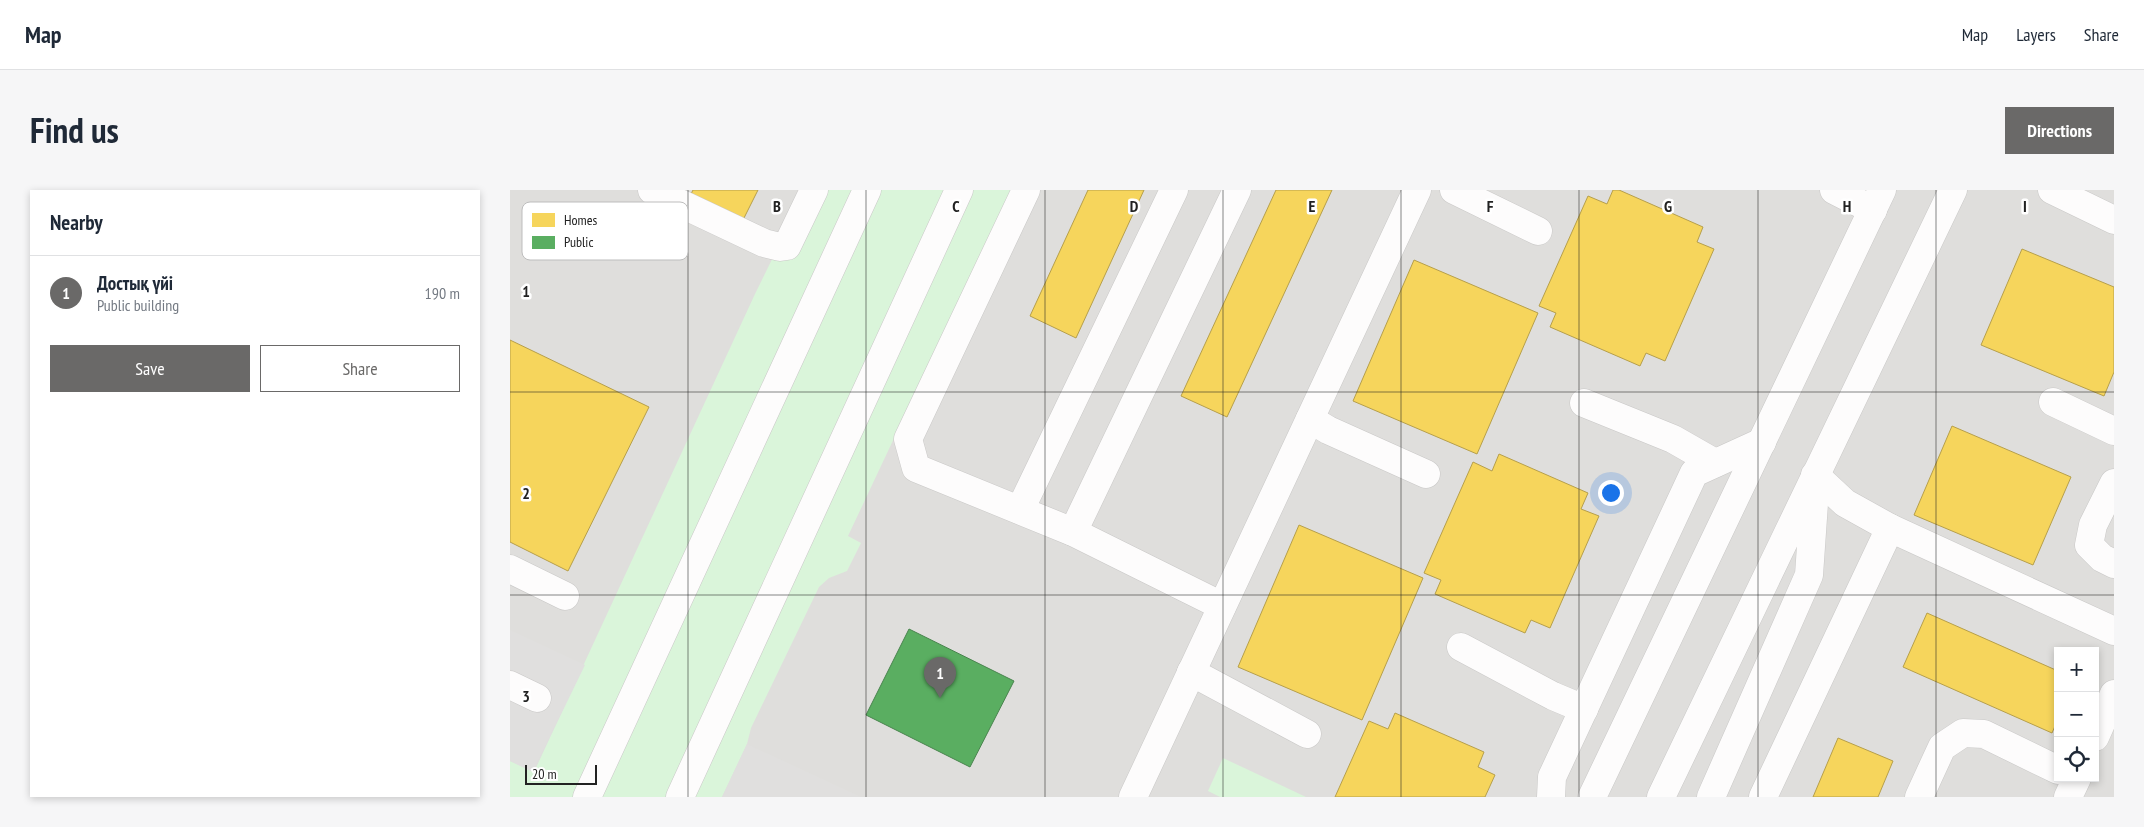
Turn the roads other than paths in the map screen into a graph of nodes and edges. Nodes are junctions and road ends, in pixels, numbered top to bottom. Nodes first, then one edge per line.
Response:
1 (814, 190) edge
2 (867, 190) edge
3 (959, 190) edge
4 (1026, 190) edge
5 (1174, 190) edge
6 (1237, 190) edge
7 (1417, 190) edge
8 (1454, 190) edge
9 (1834, 190) edge
10 (1953, 190) edge
11 (2052, 190) edge
12 (657, 191) edge
13 (1878, 200) edge
14 (679, 202) edge
15 (688, 206) edge
16 (2114, 220) edge
17 (1538, 231) dead end
18 (2053, 402) dead end
19 (1584, 403) dead end
20 (1310, 419) junction
21 (2114, 431) edge
22 (1762, 442) junction
23 (1715, 463) junction
24 (1426, 474) dead end
25 (1816, 475) junction
26 (2114, 483) edge
27 (1020, 510) junction
28 (1890, 528) junction
29 (1073, 532) junction
30 (2114, 564) edge
31 (510, 569) edge
32 (565, 596) dead end
33 (1222, 606) junction
34 (2114, 631) edge
35 (1461, 647) dead end
36 (1191, 672) junction
37 (510, 685) edge
38 (2114, 694) edge
39 (537, 698) dead end
40 (1584, 709) junction
41 (2099, 728) edge
42 (1308, 734) dead end
43 (2054, 772) edge
44 (587, 797) edge
45 (680, 797) edge
46 (1133, 797) edge
47 (1551, 797) edge
48 (1592, 797) edge
49 (1661, 797) edge
50 (1711, 797) edge
51 (1763, 797) edge
52 (1919, 797) edge

1 - 15 street
2 - 44 street
3 - 45 street
4 - 27 street
5 - 27 street
6 - 29 street
7 - 20 street
8 - 17 street
9 - 13 street
10 - 25 street
11 - 16 street
12 - 14 street
13 - 22 street
18 - 21 street
19 - 23 street
20 - 24 street
20 - 33 street
22 - 23 street
22 - 48 street
23 - 40 street
25 - 28 street
25 - 49 street
25 - 50 street
26 - 30 street
27 - 29 street
28 - 34 street
28 - 51 street
29 - 33 street
31 - 32 street
33 - 36 street
35 - 40 street
36 - 42 street
36 - 46 street
37 - 39 street
38 - 41 street
40 - 47 street
43 - 52 street

